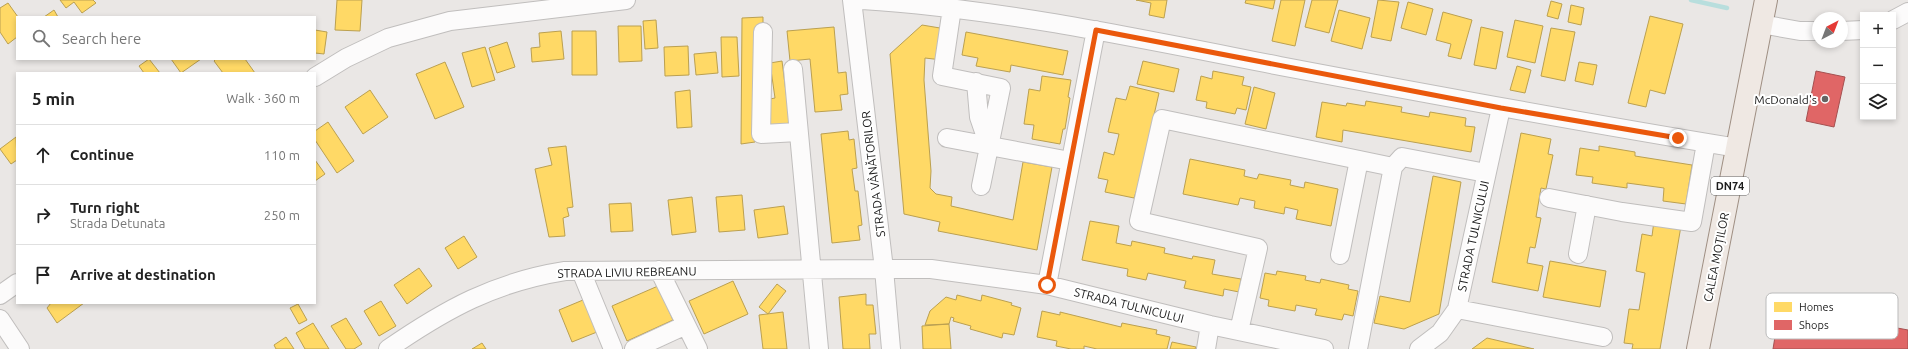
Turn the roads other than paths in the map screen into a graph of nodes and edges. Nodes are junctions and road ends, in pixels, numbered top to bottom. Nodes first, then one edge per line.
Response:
1 (626, 0) edge
2 (852, 0) edge
3 (862, 0) edge
4 (1766, 0) edge
5 (952, 8) junction
6 (1908, 12) edge
7 (1896, 18) edge
8 (1761, 24) junction
9 (1096, 30) junction
10 (1860, 30) edge
11 (1812, 31) edge
12 (1848, 31) edge
13 (763, 32) dead end
14 (793, 69) dead end
15 (316, 76) edge
16 (976, 82) junction
17 (1501, 108) junction
18 (798, 132) junction
19 (946, 138) dead end
20 (1706, 143) junction
21 (990, 146) junction
22 (1738, 148) junction
23 (1359, 160) junction
24 (1070, 161) junction
25 (1392, 167) junction
26 (1486, 173) junction
27 (981, 186) dead end
28 (1549, 198) dead end
29 (1587, 206) junction
30 (1578, 254) dead end
31 (1340, 255) dead end
32 (811, 269) junction
33 (884, 269) junction
34 (659, 270) junction
35 (581, 271) junction
36 (16, 284) edge
37 (1047, 285) junction
38 (0, 295) edge
39 (1457, 309) junction
40 (0, 319) edge
41 (686, 325) junction
42 (1210, 325) junction
43 (1239, 331) junction
44 (1603, 337) dead end
45 (20, 349) edge
46 (388, 349) edge
47 (613, 349) edge
48 (634, 349) edge
49 (698, 349) edge
50 (819, 349) edge
51 (891, 349) edge
52 (1206, 349) edge
53 (1324, 349) edge
54 (1358, 349) edge
55 (1419, 349) edge
56 (1698, 349) edge

1 - 15 street
2 - 33 street, STRADA VÂNĂTORILOR
3 - 5 street
4 - 8 main road, CALEA MOȚILOR / DN74
5 - 9 street
5 - 16 street
6 - 7 street
8 - 11 street
8 - 22 main road, CALEA MOȚILOR / DN74
9 - 17 street
9 - 24 street
10 - 12 street
13 - 18 street
14 - 18 street
16 - 21 street
16 - 21 street
17 - 20 street
17 - 26 street, STRADA TULNICULUI
18 - 32 street
19 - 21 street
20 - 22 street
20 - 29 street
21 - 24 street
21 - 27 street
22 - 56 main road, CALEA MOȚILOR / DN74
23 - 25 street
23 - 31 street
23 - 43 street
24 - 37 street
25 - 26 street
25 - 54 street
26 - 39 street, STRADA TULNICULUI
28 - 29 street
29 - 30 street
32 - 33 street, STRADA LIVIU REBREANU
32 - 34 street, STRADA LIVIU REBREANU
32 - 50 street
33 - 37 street, STRADA TULNICULUI
33 - 51 street, STRADA VÂNĂTORILOR
34 - 35 street, STRADA LIVIU REBREANU
34 - 41 street
35 - 46 street, STRADA LIVIU REBREANU
35 - 47 street
36 - 38 street
37 - 42 street, STRADA TULNICULUI
39 - 44 street
39 - 55 street, STRADA TULNICULUI
40 - 45 street
41 - 48 street
41 - 49 street
42 - 43 street, STRADA TULNICULUI
42 - 52 street
43 - 53 street, STRADA TULNICULUI

